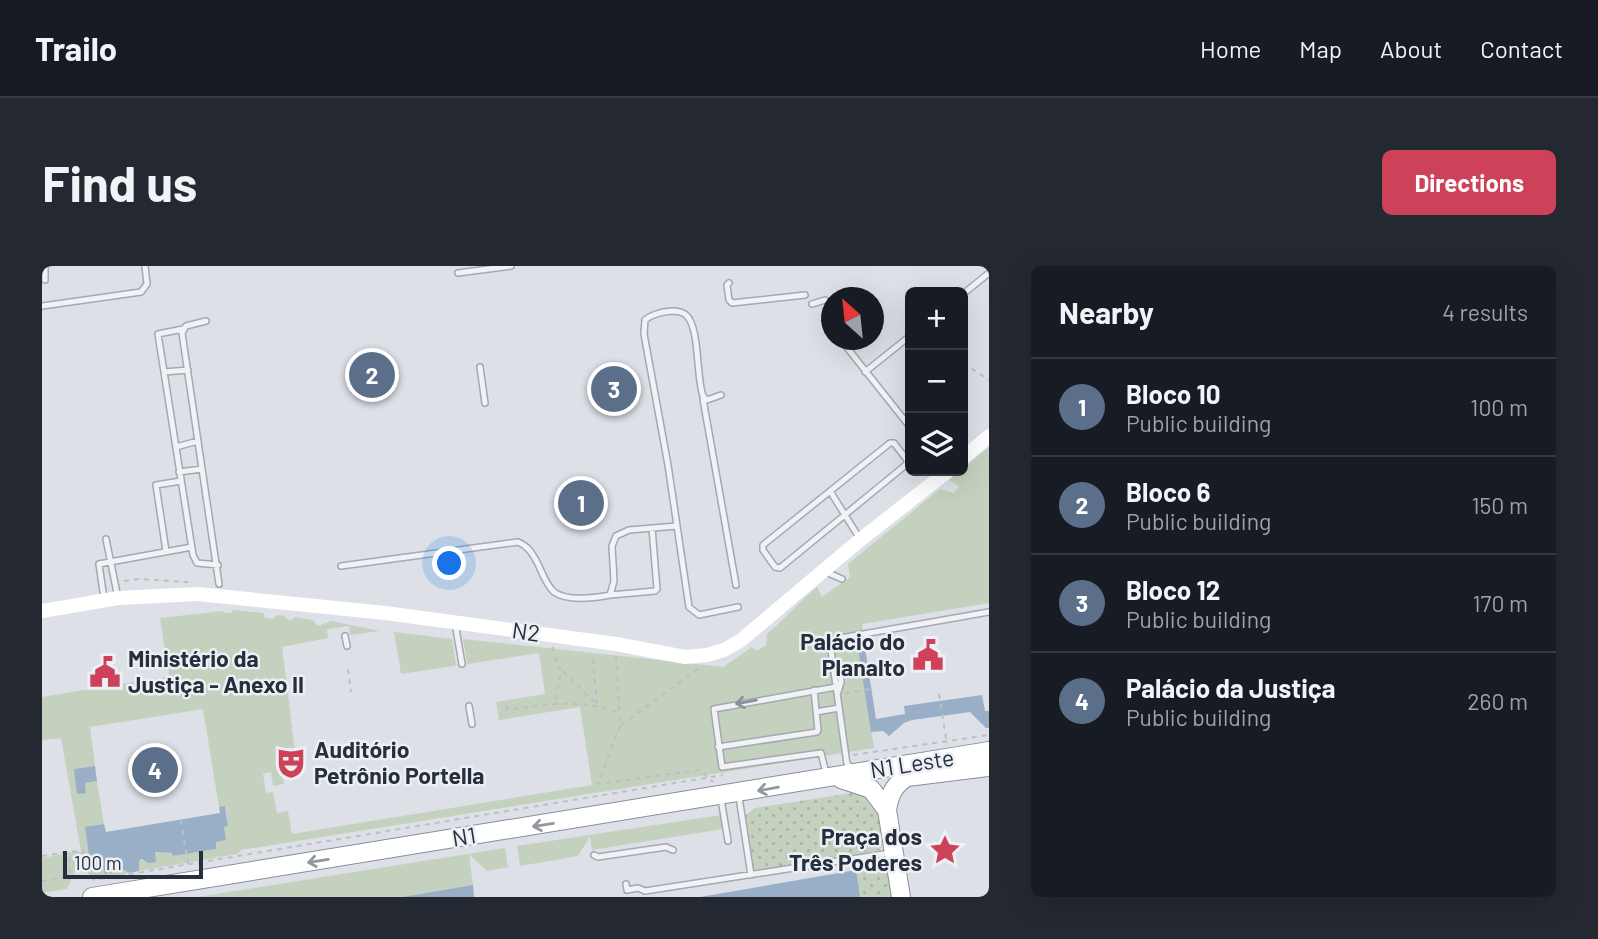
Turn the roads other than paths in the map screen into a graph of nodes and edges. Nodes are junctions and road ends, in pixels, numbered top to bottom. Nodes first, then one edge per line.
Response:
1 (45, 266) edge
2 (145, 266) edge
3 (511, 266) edge
4 (989, 273) edge
5 (458, 274) dead end
6 (46, 281) dead end
7 (729, 283) dead end
8 (968, 290) edge
9 (805, 295) dead end
10 (821, 301) edge
11 (812, 304) dead end
12 (42, 306) edge
13 (206, 321) dead end
14 (183, 329) junction
15 (905, 340) edge
16 (848, 350) edge
17 (481, 367) dead end
18 (188, 370) junction
19 (164, 372) junction
20 (865, 372) junction
21 (721, 395) dead end
22 (703, 396) junction
23 (485, 403) dead end
24 (905, 421) edge
25 (989, 436) edge
26 (198, 441) junction
27 (176, 447) junction
28 (968, 454) edge
29 (202, 468) junction
30 (179, 472) junction
31 (941, 476) edge
32 (181, 481) junction
33 (830, 491) junction
34 (844, 514) junction
35 (677, 526) junction
36 (652, 528) junction
37 (106, 539) dead end
38 (860, 540) junction
39 (192, 547) junction
40 (166, 551) junction
41 (112, 562) junction
42 (218, 565) junction
43 (341, 566) dead end
44 (823, 570) junction
45 (842, 579) dead end
46 (219, 584) dead end
47 (736, 585) dead end
48 (610, 595) junction
49 (111, 599) junction
50 (738, 607) dead end
51 (42, 611) edge
52 (989, 612) edge
53 (455, 622) junction
54 (345, 636) dead end
55 (347, 646) dead end
56 (462, 664) dead end
57 (839, 664) dead end
58 (836, 687) junction
59 (814, 690) junction
60 (837, 695) junction
61 (469, 706) dead end
62 (839, 708) junction
63 (816, 712) junction
64 (472, 724) dead end
65 (718, 747) junction
66 (989, 751) edge
67 (989, 767) edge
68 (860, 772) junction
69 (831, 778) junction
70 (729, 795) junction
71 (884, 805) junction
72 (728, 841) dead end
73 (673, 850) dead end
74 (894, 852) junction
75 (594, 855) dead end
76 (751, 875) junction
77 (626, 884) dead end
78 (102, 896) edge
79 (901, 897) edge

1 - 6 lane
2 - 12 lane
3 - 5 lane
4 - 8 lane
7 - 9 lane
10 - 11 lane
13 - 14 lane
14 - 18 lane
14 - 19 lane
15 - 20 lane
16 - 20 lane
17 - 23 lane
18 - 19 lane
18 - 26 lane
19 - 27 lane
20 - 24 lane
21 - 22 lane
22 - 35 lane
22 - 47 lane
25 - 28 main road
26 - 27 lane
26 - 29 lane
27 - 30 lane
29 - 30 lane
29 - 42 lane
30 - 32 lane
31 - 38 main road, N2
32 - 39 lane
32 - 40 lane
33 - 34 lane
33 - 34 lane
33 - 34 lane
34 - 38 lane
35 - 36 lane
35 - 50 lane
36 - 48 lane
36 - 48 lane
37 - 41 lane
38 - 44 main road, N2
39 - 40 lane
39 - 42 lane
40 - 41 lane
41 - 49 lane
41 - 49 lane
42 - 46 lane
43 - 48 lane
44 - 45 lane
44 - 53 main road, N2
49 - 51 main road, N2
49 - 53 main road, N2
52 - 58 lane
53 - 56 lane
54 - 55 lane
57 - 60 lane
58 - 59 lane
58 - 60 lane
59 - 63 lane
59 -> 65 lane
60 - 62 lane
61 - 64 lane
62 - 63 lane
62 - 68 lane
63 - 65 lane
65 - 69 lane
66 - 68 highway, N1 Leste
67 - 71 highway, N1 Leste
68 - 69 highway, N1 Leste
68 - 71 lane
69 -> 70 highway, N1
69 - 71 highway
70 - 72 lane
70 - 76 lane
70 -> 78 highway, N1
71 - 74 highway
73 - 75 lane
74 - 76 lane
74 - 79 highway
76 - 77 lane

